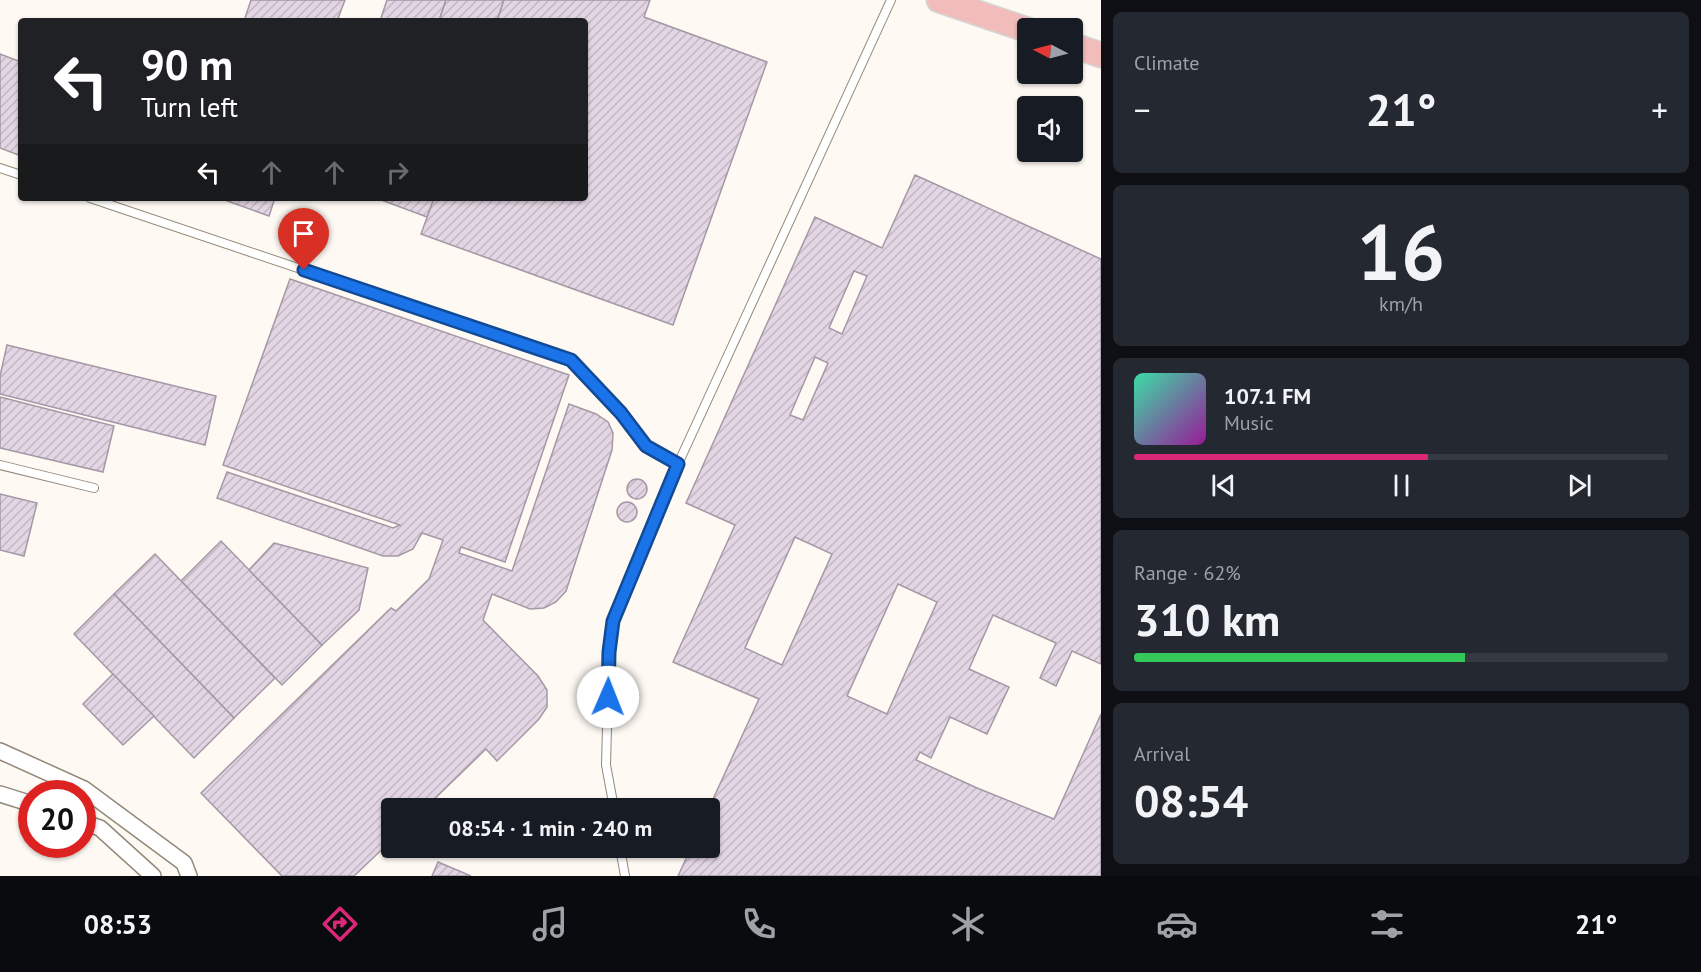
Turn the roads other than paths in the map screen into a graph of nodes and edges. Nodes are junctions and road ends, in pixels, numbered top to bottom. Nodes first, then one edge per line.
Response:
1 (891, 0) edge
2 (939, 0) edge
3 (1017, 26) edge
4 (1083, 49) edge
5 (1101, 55) edge
6 (0, 168) edge
7 (18, 174) edge
8 (99, 201) edge
9 (678, 464) junction
10 (0, 465) edge
11 (94, 488) dead end
12 (0, 751) edge
13 (0, 794) edge
14 (612, 798) edge
15 (18, 800) edge
16 (96, 827) edge
17 (622, 858) edge
18 (153, 876) edge
19 (189, 876) edge
20 (625, 876) edge

1 - 9 lane
2 - 3 main road
4 - 5 main road
6 - 7 lane
8 - 9 lane
9 - 14 lane
10 - 11 lane
12 - 19 street
13 - 15 street
16 - 18 street
17 - 20 lane

